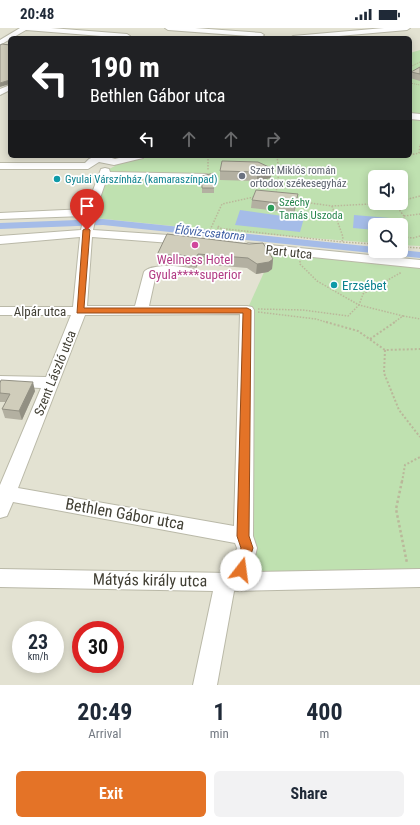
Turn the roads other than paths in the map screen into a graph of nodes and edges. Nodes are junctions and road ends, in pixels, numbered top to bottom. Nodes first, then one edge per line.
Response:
1 (26, 28) edge
2 (168, 28) edge
3 (250, 28) edge
4 (407, 28) edge
5 (396, 29) edge
6 (378, 30) edge
7 (13, 36) edge
8 (117, 36) edge
9 (264, 36) edge
10 (314, 36) edge
11 (364, 36) edge
12 (8, 88) edge
13 (0, 94) edge
14 (131, 158) edge
15 (72, 160) edge
16 (114, 162) junction
17 (0, 166) edge
18 (88, 166) junction
19 (104, 173) junction
20 (208, 177) edge
21 (90, 213) junction
22 (0, 216) edge
23 (86, 232) junction
24 (206, 239) edge
25 (0, 240) edge
26 (234, 246) edge
27 (419, 264) edge
28 (191, 272) dead end
29 (0, 311) edge
30 (80, 311) junction
31 (141, 311) junction
32 (0, 381) edge
33 (52, 382) junction
34 (4, 492) edge
35 (0, 510) edge
36 (243, 536) junction
37 (0, 578) edge
38 (415, 578) edge
39 (232, 581) junction
40 (205, 685) edge

1 - 7 street
1 - 8 street
2 - 9 street
3 - 9 street
4 - 5 street
5 - 6 street
6 - 10 street
6 - 11 street
12 - 13 street
14 - 16 street
15 - 17 street
15 - 18 street
16 - 18 street
16 - 19 street
18 - 19 street
19 - 20 street
19 - 21 street
21 - 22 street
21 - 23 street, Szent László utca
23 - 24 street
23 - 25 street
23 - 30 street, Szent László utca
26 - 27 street, Part utca
28 - 31 street
29 - 30 street, Alpár utca
30 - 31 street
30 - 33 street, Szent László utca
31 - 36 street
32 - 33 street
33 - 34 street, Szent László utca
34 - 35 street, Szent László utca
34 - 36 street, Bethlen Gábor utca
36 - 39 street
37 - 39 street, Mátyás király utca
38 - 39 street, Mátyás király utca
39 - 40 street

